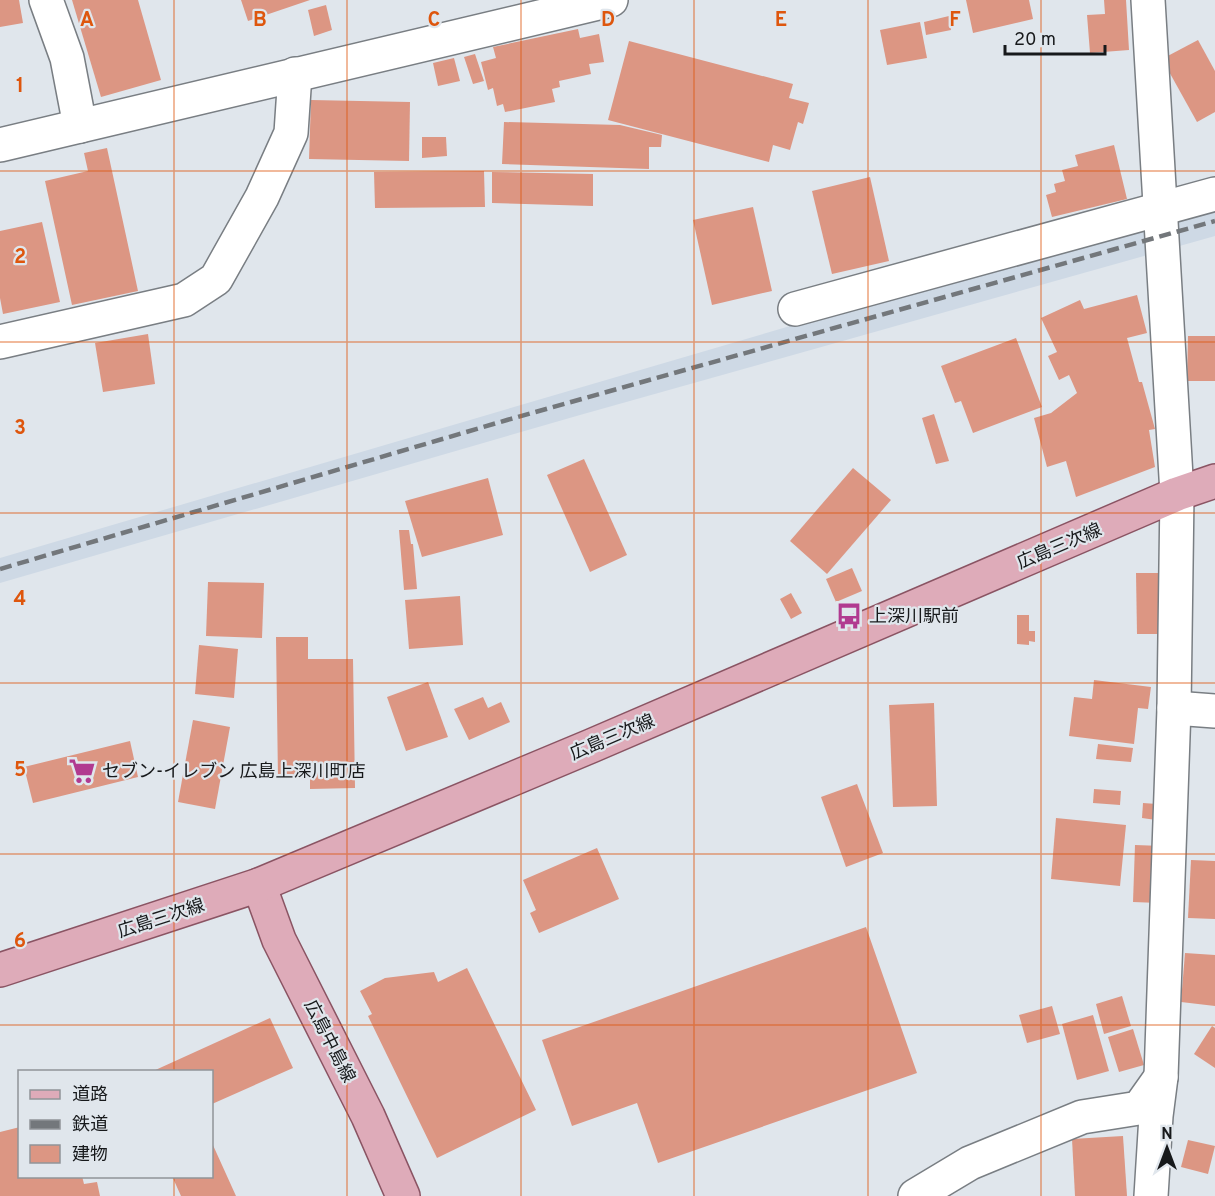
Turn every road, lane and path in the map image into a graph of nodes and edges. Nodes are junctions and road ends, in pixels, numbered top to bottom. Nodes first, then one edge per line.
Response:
1 (46, 0) edge
2 (611, 0) edge
3 (1149, 0) edge
4 (296, 74) junction
5 (80, 126) junction
6 (0, 145) edge
7 (1215, 194) edge
8 (1161, 208) junction
9 (795, 309) dead end
10 (0, 342) edge
11 (1215, 481) edge
12 (1177, 494) junction
13 (1174, 708) junction
14 (1215, 711) edge
15 (259, 885) junction
16 (0, 970) edge
17 (1161, 1077) junction
18 (403, 1196) edge
19 (915, 1196) edge
20 (1151, 1196) edge

1 - 5 street
2 - 4 street
3 - 8 street
4 - 5 street
4 - 10 street
5 - 6 street
7 - 8 street
8 - 9 street
8 - 12 street
11 - 12 main road, 広島三次線
12 - 13 street
12 - 15 main road, 広島三次線
13 - 14 street
13 - 17 street
15 - 16 main road, 広島三次線
15 - 18 main road, 広島中島線
17 - 19 street
17 - 20 street

